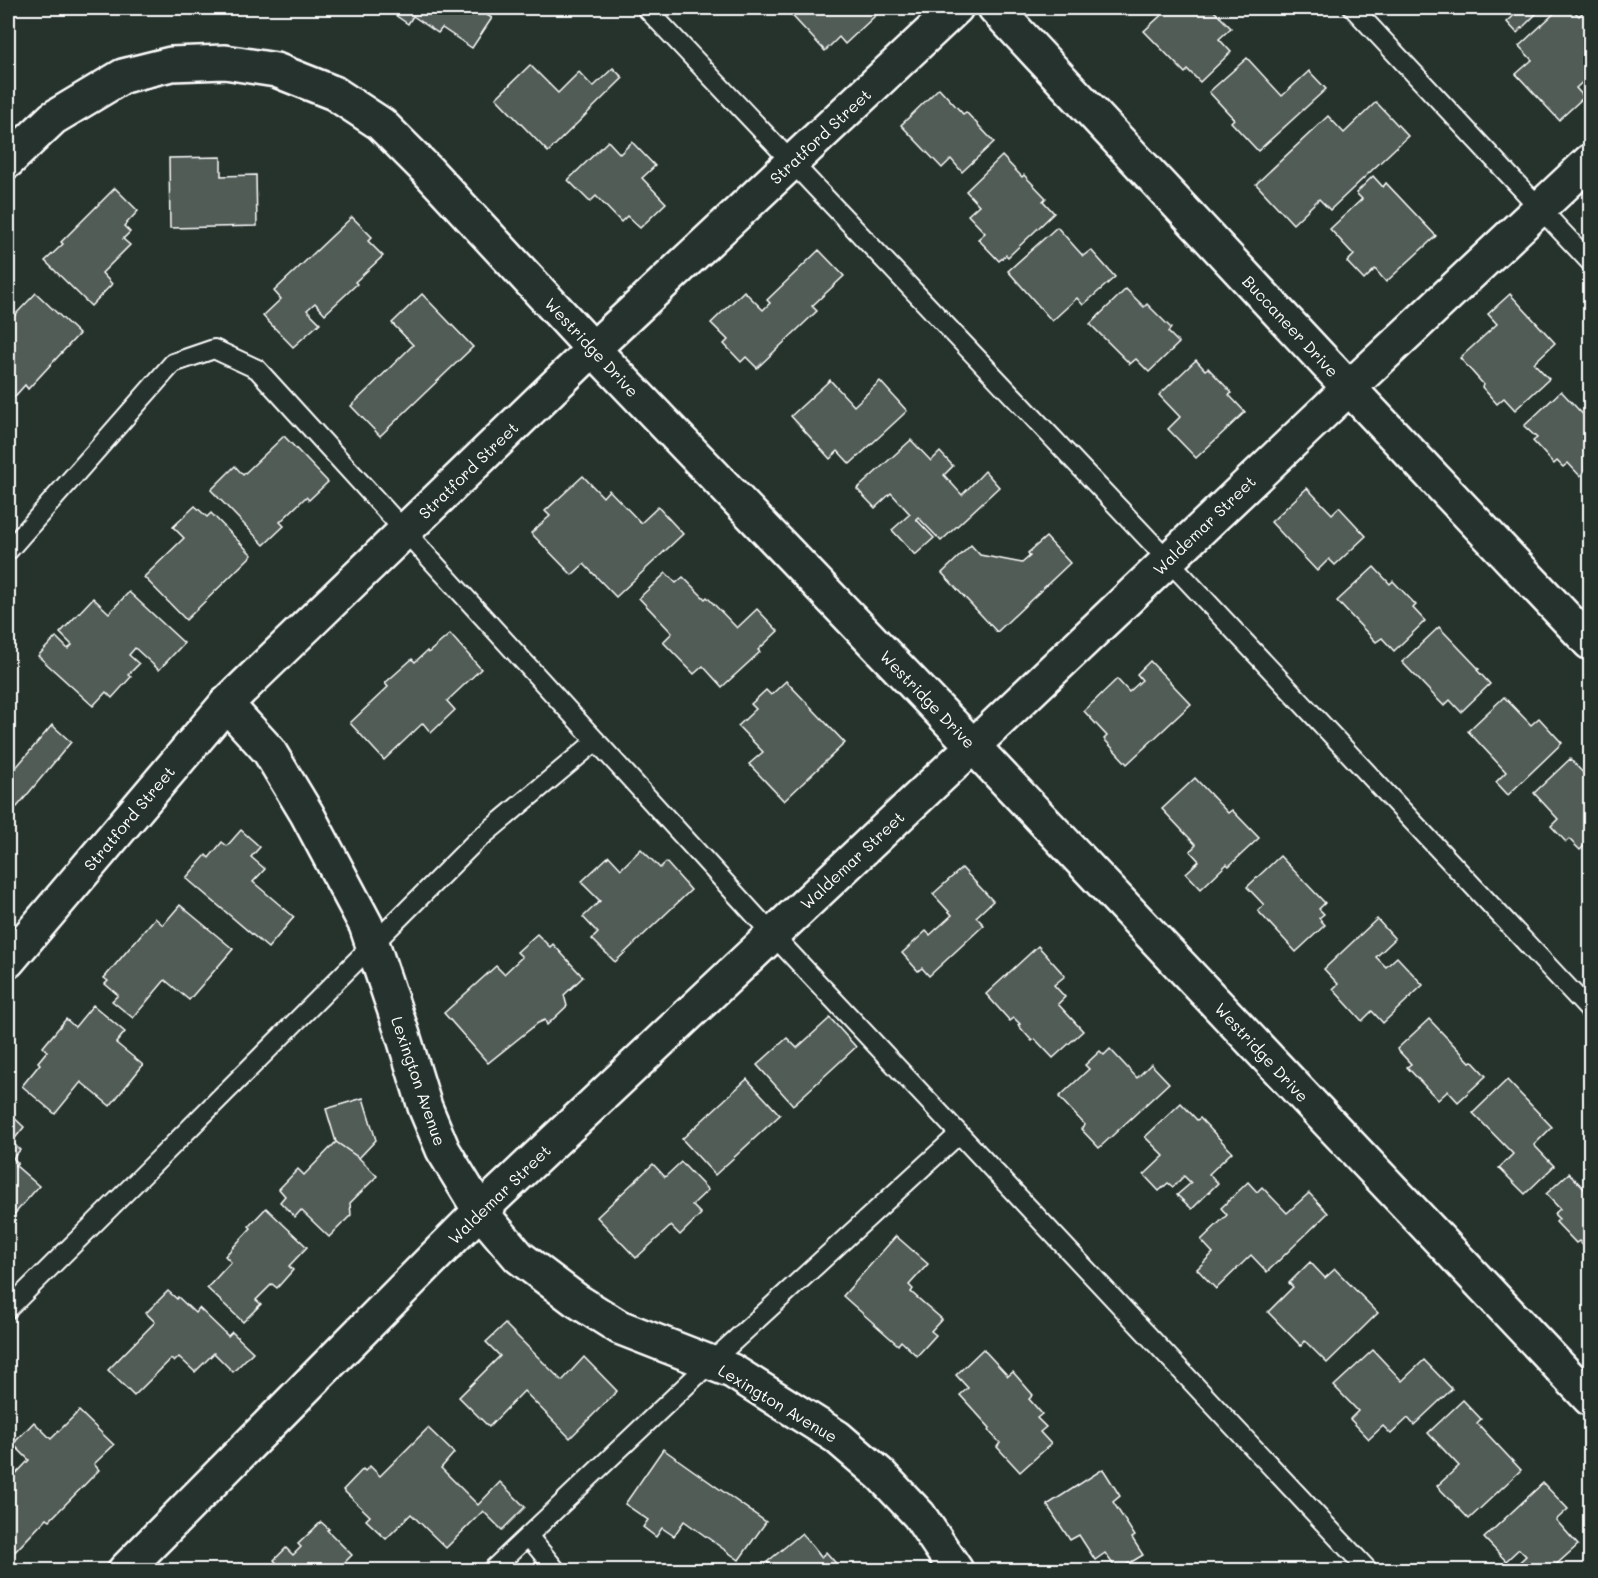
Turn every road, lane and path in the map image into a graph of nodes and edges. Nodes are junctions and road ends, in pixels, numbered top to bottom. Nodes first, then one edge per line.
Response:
1 (646, 8) edge
2 (956, 8) edge
3 (995, 8) edge
4 (1353, 8) edge
5 (8, 161) edge
6 (1590, 161) edge
7 (792, 163) junction
8 (1540, 209) junction
9 (1590, 262) edge
10 (593, 349) junction
11 (1349, 388) junction
12 (404, 532) junction
13 (8, 551) edge
14 (1168, 560) junction
15 (1590, 643) edge
16 (226, 704) junction
17 (596, 741) junction
18 (973, 746) junction
19 (773, 935) junction
20 (372, 945) junction
21 (8, 961) edge
22 (1590, 1011) edge
23 (959, 1134) junction
24 (480, 1211) junction
25 (8, 1309) edge
26 (710, 1363) junction
27 (1590, 1399) edge
28 (528, 1536) junction
29 (125, 1570) edge
30 (492, 1570) edge
31 (556, 1570) edge
32 (956, 1570) edge
33 (1368, 1570) edge

1 - 7 lane
2 - 7 street, Stratford Street
3 - 11 street, Buccaneer Drive
4 - 8 lane
5 - 10 street, Westridge Drive
6 - 8 street, Waldemar Street
7 - 10 street, Stratford Street
7 - 14 lane
8 - 9 lane
8 - 11 street, Waldemar Street
10 - 12 street, Stratford Street
10 - 18 street, Westridge Drive
11 - 14 street, Waldemar Street
11 - 15 street, Buccaneer Drive
12 - 13 lane
12 - 16 street, Stratford Street
12 - 17 lane
14 - 18 street, Waldemar Street
14 - 22 lane
16 - 20 street, Lexington Avenue
16 - 21 street, Stratford Street
17 - 19 lane
17 - 20 lane
18 - 19 street, Waldemar Street
18 - 27 street, Westridge Drive
19 - 23 lane
19 - 24 street, Waldemar Street
20 - 24 street, Lexington Avenue
20 - 25 lane
23 - 26 lane
23 - 33 lane
24 - 26 street, Lexington Avenue
24 - 29 street, Waldemar Street
26 - 28 lane
26 - 32 street, Lexington Avenue
28 - 30 lane
28 - 31 lane

